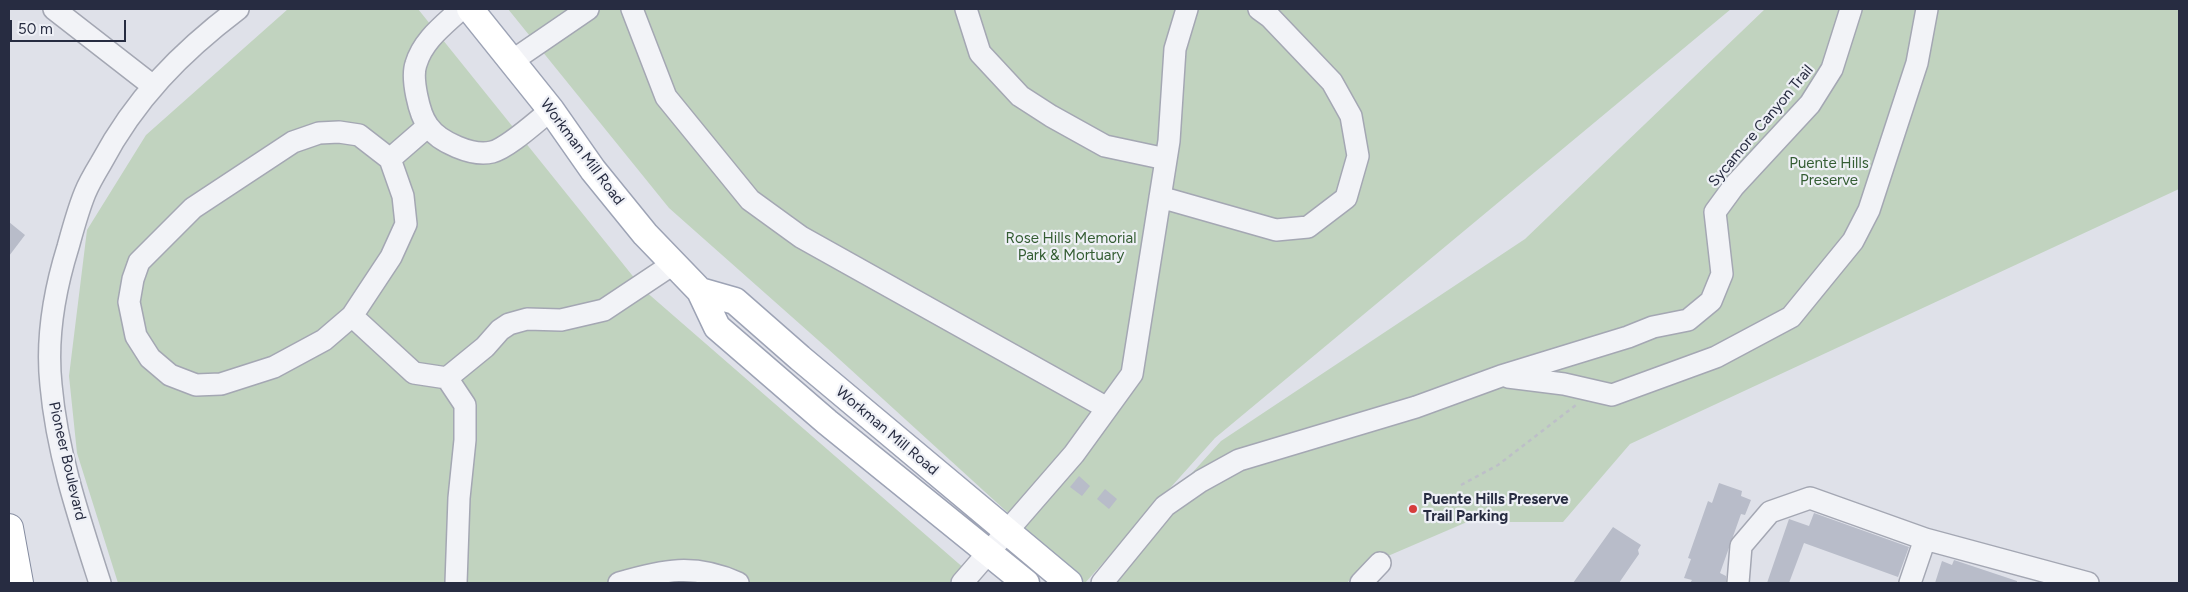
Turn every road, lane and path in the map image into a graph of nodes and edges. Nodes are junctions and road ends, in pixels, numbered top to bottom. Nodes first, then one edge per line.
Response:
1 (54, 9) edge
2 (238, 9) edge
3 (461, 9) edge
4 (470, 9) edge
5 (588, 9) edge
6 (632, 9) edge
7 (966, 9) edge
8 (1187, 9) edge
9 (1259, 9) edge
10 (1851, 9) edge
11 (1928, 9) edge
12 (512, 61) junction
13 (153, 86) junction
14 (551, 110) junction
15 (428, 126) junction
16 (1166, 158) junction
17 (390, 159) junction
18 (1160, 197) junction
19 (673, 264) junction
20 (700, 291) junction
21 (352, 316) junction
22 (1501, 376) junction
23 (447, 378) junction
24 (1583, 390) junction
25 (1107, 408) junction
26 (1461, 485) dead end
27 (9, 528) edge
28 (1006, 531) junction
29 (1924, 539) junction
30 (989, 552) junction
31 (1380, 562) dead end
32 (20, 583) edge
33 (100, 583) edge
34 (456, 583) edge
35 (619, 583) edge
36 (738, 583) edge
37 (962, 583) edge
38 (1026, 583) edge
39 (1069, 583) edge
40 (1102, 583) edge
41 (1361, 583) edge
42 (1738, 583) edge
43 (1910, 583) edge
44 (2088, 583) edge

1 - 13 street
2 - 13 street, Pioneer Boulevard
3 - 15 street
4 - 12 main road, Workman Mill Road
5 - 12 street
6 - 25 street
7 - 16 street
8 - 16 street
9 - 18 street
10 - 22 street
11 - 24 street
12 - 14 main road, Workman Mill Road
13 - 33 street, Pioneer Boulevard
14 - 15 street
14 - 19 main road, Workman Mill Road
15 - 17 street
16 - 18 street
17 - 21 street
17 - 21 street
18 - 25 street
19 - 20 main road, Workman Mill Road
19 - 23 street
20 - 28 main road, Workman Mill Road
20 - 30 main road, Workman Mill Road
21 - 23 street
22 - 24 street
22 - 40 street
23 - 34 street
24 - 26 path
25 - 28 street
27 - 32 highway
28 - 30 street
28 - 39 main road, Workman Mill Road
29 - 42 street
29 - 43 street
29 - 44 street
30 - 37 street
30 - 38 main road, Workman Mill Road
31 - 41 street
35 - 36 street

